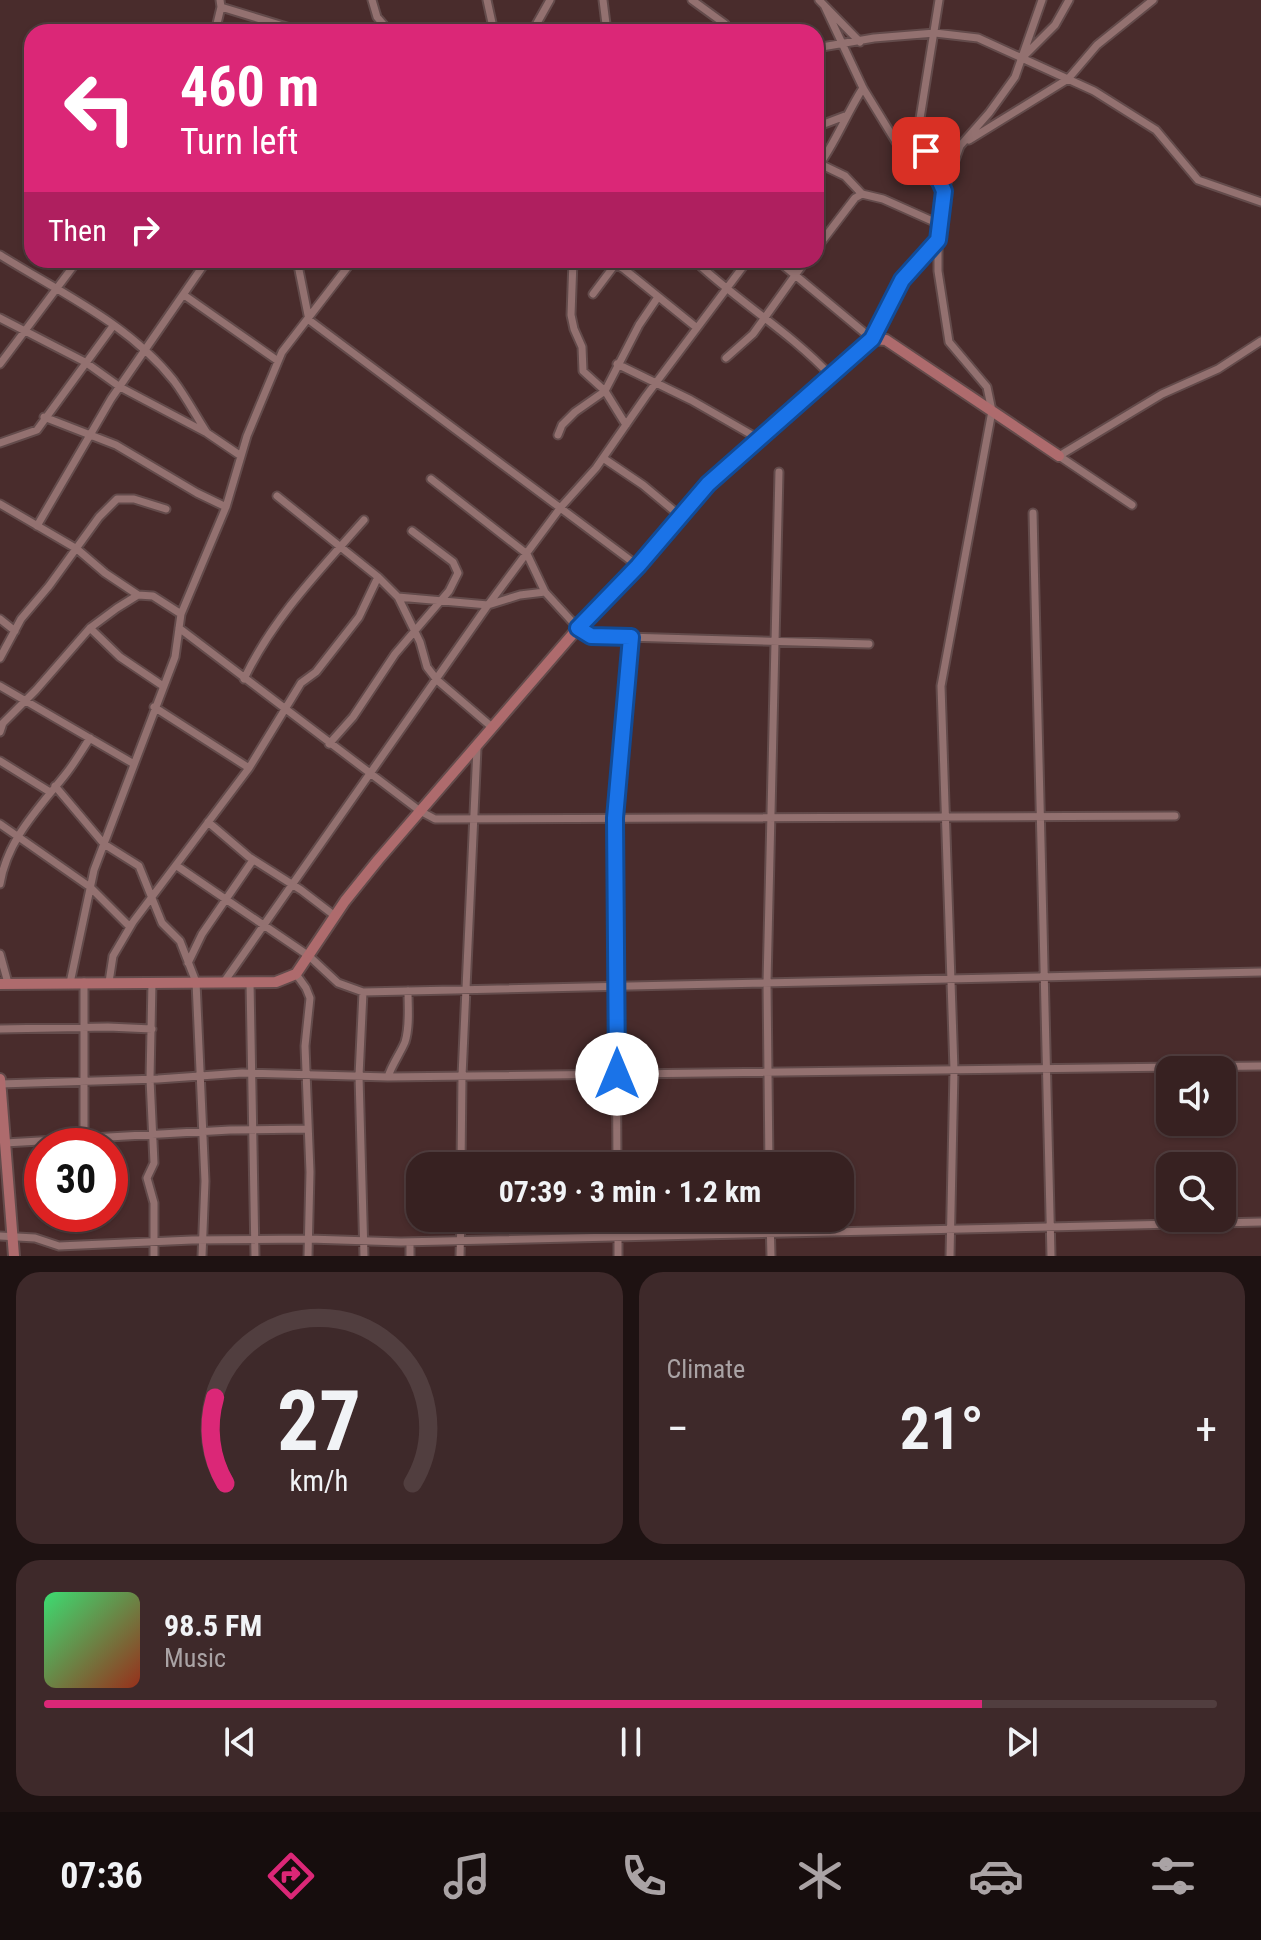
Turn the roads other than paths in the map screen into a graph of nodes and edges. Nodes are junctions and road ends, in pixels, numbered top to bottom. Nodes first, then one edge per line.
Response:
1 (372, 0) edge
2 (487, 0) edge
3 (550, 0) edge
4 (603, 0) edge
5 (692, 0) edge
6 (939, 0) edge
7 (1042, 0) edge
8 (1069, 0) edge
9 (1153, 0) edge
10 (220, 3) edge
11 (822, 3) edge
12 (216, 24) edge
13 (280, 24) edge
14 (383, 24) edge
15 (492, 24) edge
16 (536, 24) edge
17 (606, 24) edge
18 (725, 24) edge
19 (935, 33) junction
20 (860, 42) junction
21 (842, 43) junction
22 (824, 46) edge
23 (1022, 58) junction
24 (1068, 79) junction
25 (863, 88) junction
26 (845, 116) junction
27 (824, 124) edge
28 (960, 146) junction
29 (824, 156) edge
30 (824, 169) edge
31 (944, 191) junction
32 (862, 194) junction
33 (1261, 202) edge
34 (939, 224) junction
35 (824, 239) edge
36 (938, 240) junction
37 (0, 255) edge
38 (72, 268) edge
39 (202, 268) edge
40 (299, 268) edge
41 (347, 268) edge
42 (573, 268) edge
43 (610, 268) edge
44 (623, 268) edge
45 (703, 268) edge
46 (742, 268) edge
47 (788, 268) edge
48 (800, 268) edge
49 (796, 274) junction
50 (727, 289) junction
51 (57, 290) junction
52 (593, 294) dead end
53 (184, 295) junction
54 (658, 297) junction
55 (0, 318) edge
56 (309, 320) junction
57 (763, 320) junction
58 (113, 326) junction
59 (697, 328) junction
60 (25, 333) junction
61 (872, 339) junction
62 (1261, 341) edge
63 (146, 351) junction
64 (726, 358) dead end
65 (278, 361) junction
66 (85, 362) junction
67 (0, 364) edge
68 (617, 364) junction
69 (831, 376) junction
70 (655, 384) junction
71 (120, 387) junction
72 (605, 391) junction
73 (992, 411) junction
74 (44, 417) junction
75 (626, 425) junction
76 (207, 433) junction
77 (558, 435) dead end
78 (90, 436) junction
79 (759, 439) junction
80 (0, 443) edge
81 (241, 456) junction
82 (1059, 456) junction
83 (603, 458) junction
84 (779, 472) dead end
85 (431, 479) dead end
86 (277, 496) dead end
87 (0, 504) edge
88 (1132, 505) dead end
89 (226, 507) junction
90 (561, 507) junction
91 (166, 509) dead end
92 (1033, 513) dead end
93 (679, 515) junction
94 (364, 520) dead end
95 (37, 526) junction
96 (412, 531) dead end
97 (340, 547) junction
98 (77, 549) junction
99 (527, 554) junction
100 (638, 566) junction
101 (378, 577) junction
102 (545, 592) junction
103 (138, 595) junction
104 (398, 597) junction
105 (439, 601) junction
106 (488, 605) junction
107 (181, 614) junction
108 (0, 619) edge
109 (90, 628) junction
110 (179, 628) junction
111 (578, 628) junction
112 (415, 630) junction
113 (15, 631) junction
114 (631, 637) junction
115 (775, 642) junction
116 (869, 644) dead end
117 (0, 658) edge
118 (244, 679) junction
119 (437, 680) junction
120 (0, 686) edge
121 (163, 686) junction
122 (24, 701) junction
123 (154, 707) junction
124 (284, 710) junction
125 (493, 728) junction
126 (0, 732) edge
127 (90, 738) junction
128 (329, 744) junction
129 (477, 748) junction
130 (0, 761) edge
131 (134, 764) junction
132 (249, 768) junction
133 (370, 773) junction
134 (53, 789) junction
135 (420, 811) junction
136 (1175, 816) dead end
137 (946, 817) junction
138 (1040, 817) junction
139 (615, 818) junction
140 (771, 818) junction
141 (474, 819) junction
142 (208, 822) junction
143 (0, 824) edge
144 (18, 837) junction
145 (104, 844) junction
146 (253, 860) junction
147 (177, 866) junction
148 (0, 884) edge
149 (293, 885) junction
150 (90, 887) junction
151 (152, 899) junction
152 (226, 901) junction
153 (335, 916) junction
154 (262, 926) junction
155 (130, 927) junction
156 (0, 954) edge
157 (309, 956) junction
158 (188, 963) junction
159 (1261, 972) edge
160 (296, 974) junction
161 (1044, 976) junction
162 (951, 979) junction
163 (84, 982) junction
164 (109, 982) junction
165 (152, 982) junction
166 (196, 982) junction
167 (224, 982) junction
168 (250, 982) junction
169 (70, 983) junction
170 (767, 983) junction
171 (4, 984) edge
172 (616, 986) junction
173 (466, 989) junction
174 (408, 991) junction
175 (363, 992) junction
176 (83, 1028) junction
177 (0, 1029) edge
178 (152, 1029) junction
179 (1261, 1066) edge
180 (1046, 1069) junction
181 (954, 1070) junction
182 (768, 1072) junction
183 (253, 1073) junction
184 (306, 1074) junction
185 (617, 1074) junction
186 (201, 1076) junction
187 (359, 1076) junction
188 (462, 1076) junction
189 (388, 1077) junction
190 (150, 1079) junction
191 (84, 1080) junction
192 (0, 1082) edge
193 (84, 1128) edge
194 (308, 1129) junction
195 (252, 1130) junction
196 (203, 1131) junction
197 (154, 1134) junction
198 (128, 1136) edge
199 (24, 1142) edge
200 (5, 1143) junction
201 (461, 1152) edge
202 (617, 1152) edge
203 (769, 1152) edge
204 (1261, 1222) edge
205 (1050, 1227) junction
206 (951, 1229) junction
207 (460, 1232) edge
208 (618, 1232) edge
209 (770, 1234) junction
210 (13, 1235) junction
211 (0, 1236) edge
212 (618, 1237) junction
213 (309, 1239) junction
214 (201, 1240) junction
215 (255, 1240) junction
216 (363, 1240) junction
217 (460, 1241) junction
218 (153, 1242) junction
219 (410, 1242) junction
220 (14, 1256) edge
221 (154, 1256) edge
222 (202, 1256) edge
223 (255, 1256) edge
224 (308, 1256) edge
225 (364, 1256) edge
226 (410, 1256) edge
227 (460, 1256) edge
228 (618, 1256) edge
229 (771, 1256) edge
230 (950, 1256) edge
231 (1051, 1256) edge

1 - 14 street
2 - 15 street
3 - 16 street
4 - 17 street
5 - 18 street
6 - 19 street
7 - 23 street
8 - 23 street
9 - 24 street
10 - 12 street
10 - 13 street
11 - 20 street
11 - 21 street
19 - 20 street
19 - 23 street
19 - 31 street
20 - 21 street
21 - 22 street
21 - 25 street
23 - 24 street
23 - 28 street
24 - 28 street
24 - 33 street
25 - 26 street
25 - 31 street
26 - 27 street
26 - 29 street
28 - 31 street
30 - 32 street
31 - 34 street
32 - 34 street
32 - 35 street
34 - 36 street
36 - 61 street
36 - 73 street
37 - 51 street
38 - 51 street
39 - 53 street
40 - 56 street
41 - 56 street
42 - 72 street
43 - 52 street
44 - 54 street
45 - 50 street
46 - 50 street
47 - 49 street
48 - 49 street
49 - 57 street
49 - 61 street
50 - 57 street
50 - 59 street
51 - 58 street
51 - 60 street
53 - 63 street
53 - 65 street
54 - 59 street
54 - 68 street
55 - 60 street
56 - 65 street
56 - 90 street
57 - 64 street
57 - 69 street
58 - 63 street
58 - 66 street
59 - 70 street
60 - 66 street
60 - 67 street
61 - 69 street
61 - 73 street
62 - 82 street
63 - 71 street
63 - 76 street
65 - 81 street
66 - 71 street
66 - 74 street
68 - 70 street
68 - 72 street
69 - 79 street
70 - 75 street
70 - 79 street
71 - 76 street
71 - 78 street
72 - 75 street
72 - 77 street
73 - 82 street
73 - 137 street
74 - 78 street
74 - 80 street
75 - 83 street
76 - 81 street
78 - 89 street
78 - 95 street
79 - 93 street
81 - 89 street
82 - 88 street
83 - 90 street
83 - 93 street
84 - 115 street
85 - 99 street
86 - 97 street
87 - 95 street
89 - 107 street
90 - 99 street
90 - 100 street
91 - 98 street
92 - 138 street
93 - 100 street
94 - 97 street
95 - 98 street
96 - 105 street
97 - 101 street
97 - 118 street
98 - 103 street
98 - 113 street
99 - 102 street
99 - 106 street
100 - 111 street
101 - 104 street
101 - 124 street
102 - 106 street
102 - 111 street
103 - 107 street
103 - 109 street
104 - 105 street
104 - 112 street
105 - 106 street
105 - 112 street
106 - 119 street
107 - 110 street
108 - 113 street
109 - 121 street
109 - 122 street
110 - 118 street
110 - 121 street
111 - 114 street
111 - 125 street
112 - 119 street
112 - 128 street
113 - 117 street
114 - 115 street
114 - 139 street
115 - 116 street
115 - 140 street
118 - 124 street
119 - 125 street
119 - 133 street
120 - 122 street
121 - 123 street
122 - 126 street
122 - 127 street
123 - 131 street
123 - 132 street
124 - 128 street
124 - 132 street
125 - 129 street
127 - 131 street
127 - 134 street
128 - 133 street
129 - 135 street
129 - 141 street
130 - 134 street
131 - 145 street
132 - 142 street
133 - 135 street
133 - 149 street
134 - 144 street
134 - 145 street
135 - 141 street
135 - 153 street
136 - 138 street
137 - 138 street
137 - 140 street
137 - 162 street
138 - 161 street
139 - 140 street
139 - 141 street
139 - 172 street
140 - 170 street
141 - 173 street
142 - 146 street
142 - 147 street
143 - 144 street
144 - 148 street
144 - 150 street
145 - 150 street
145 - 151 street
146 - 149 street
146 - 152 street
147 - 151 street
147 - 152 street
149 - 153 street
149 - 154 street
150 - 155 street
150 - 169 street
151 - 155 street
151 - 158 street
152 - 154 street
152 - 158 street
153 - 157 street
154 - 157 street
154 - 167 street
155 - 164 street
156 - 171 street
157 - 160 street
157 - 175 street
158 - 166 street
159 - 161 street
160 - 168 street
160 - 184 street
161 - 162 street
161 - 180 street
162 - 170 street
162 - 181 street
163 - 164 street
163 - 169 street
163 - 176 street
164 - 165 street
165 - 166 street
165 - 178 street
166 - 167 street
166 - 186 street
167 - 168 street
168 - 183 street
169 - 171 street
170 - 172 street
170 - 182 street
172 - 173 street
172 - 185 street
173 - 174 street
173 - 188 street
174 - 175 street
174 - 189 street
175 - 187 street
176 - 177 street
176 - 178 street
176 - 191 street
178 - 190 street
179 - 180 street
180 - 181 street
180 - 205 street
181 - 182 street
181 - 206 street
182 - 185 street
182 - 203 street
183 - 184 street
183 - 186 street
183 - 195 street
184 - 187 street
184 - 194 street
185 - 188 street
185 - 202 street
186 - 190 street
186 - 196 street
187 - 189 street
187 - 216 street
188 - 189 street
188 - 201 street
190 - 191 street
190 - 197 street
191 - 192 street
191 - 193 street
192 - 200 street
194 - 195 street
194 - 213 street
195 - 196 street
195 - 215 street
196 - 197 street
196 - 214 street
197 - 198 street
197 - 218 street
199 - 200 street
200 - 210 street
204 - 205 street
205 - 206 street
205 - 231 street
206 - 209 street
206 - 230 street
207 - 217 street
208 - 212 street
209 - 212 street
209 - 229 street
210 - 211 street
210 - 218 street
210 - 220 street
212 - 217 street
212 - 228 street
213 - 215 street
213 - 216 street
213 - 224 street
214 - 215 street
214 - 218 street
214 - 222 street
215 - 223 street
216 - 219 street
216 - 225 street
217 - 219 street
217 - 227 street
218 - 221 street
219 - 226 street

